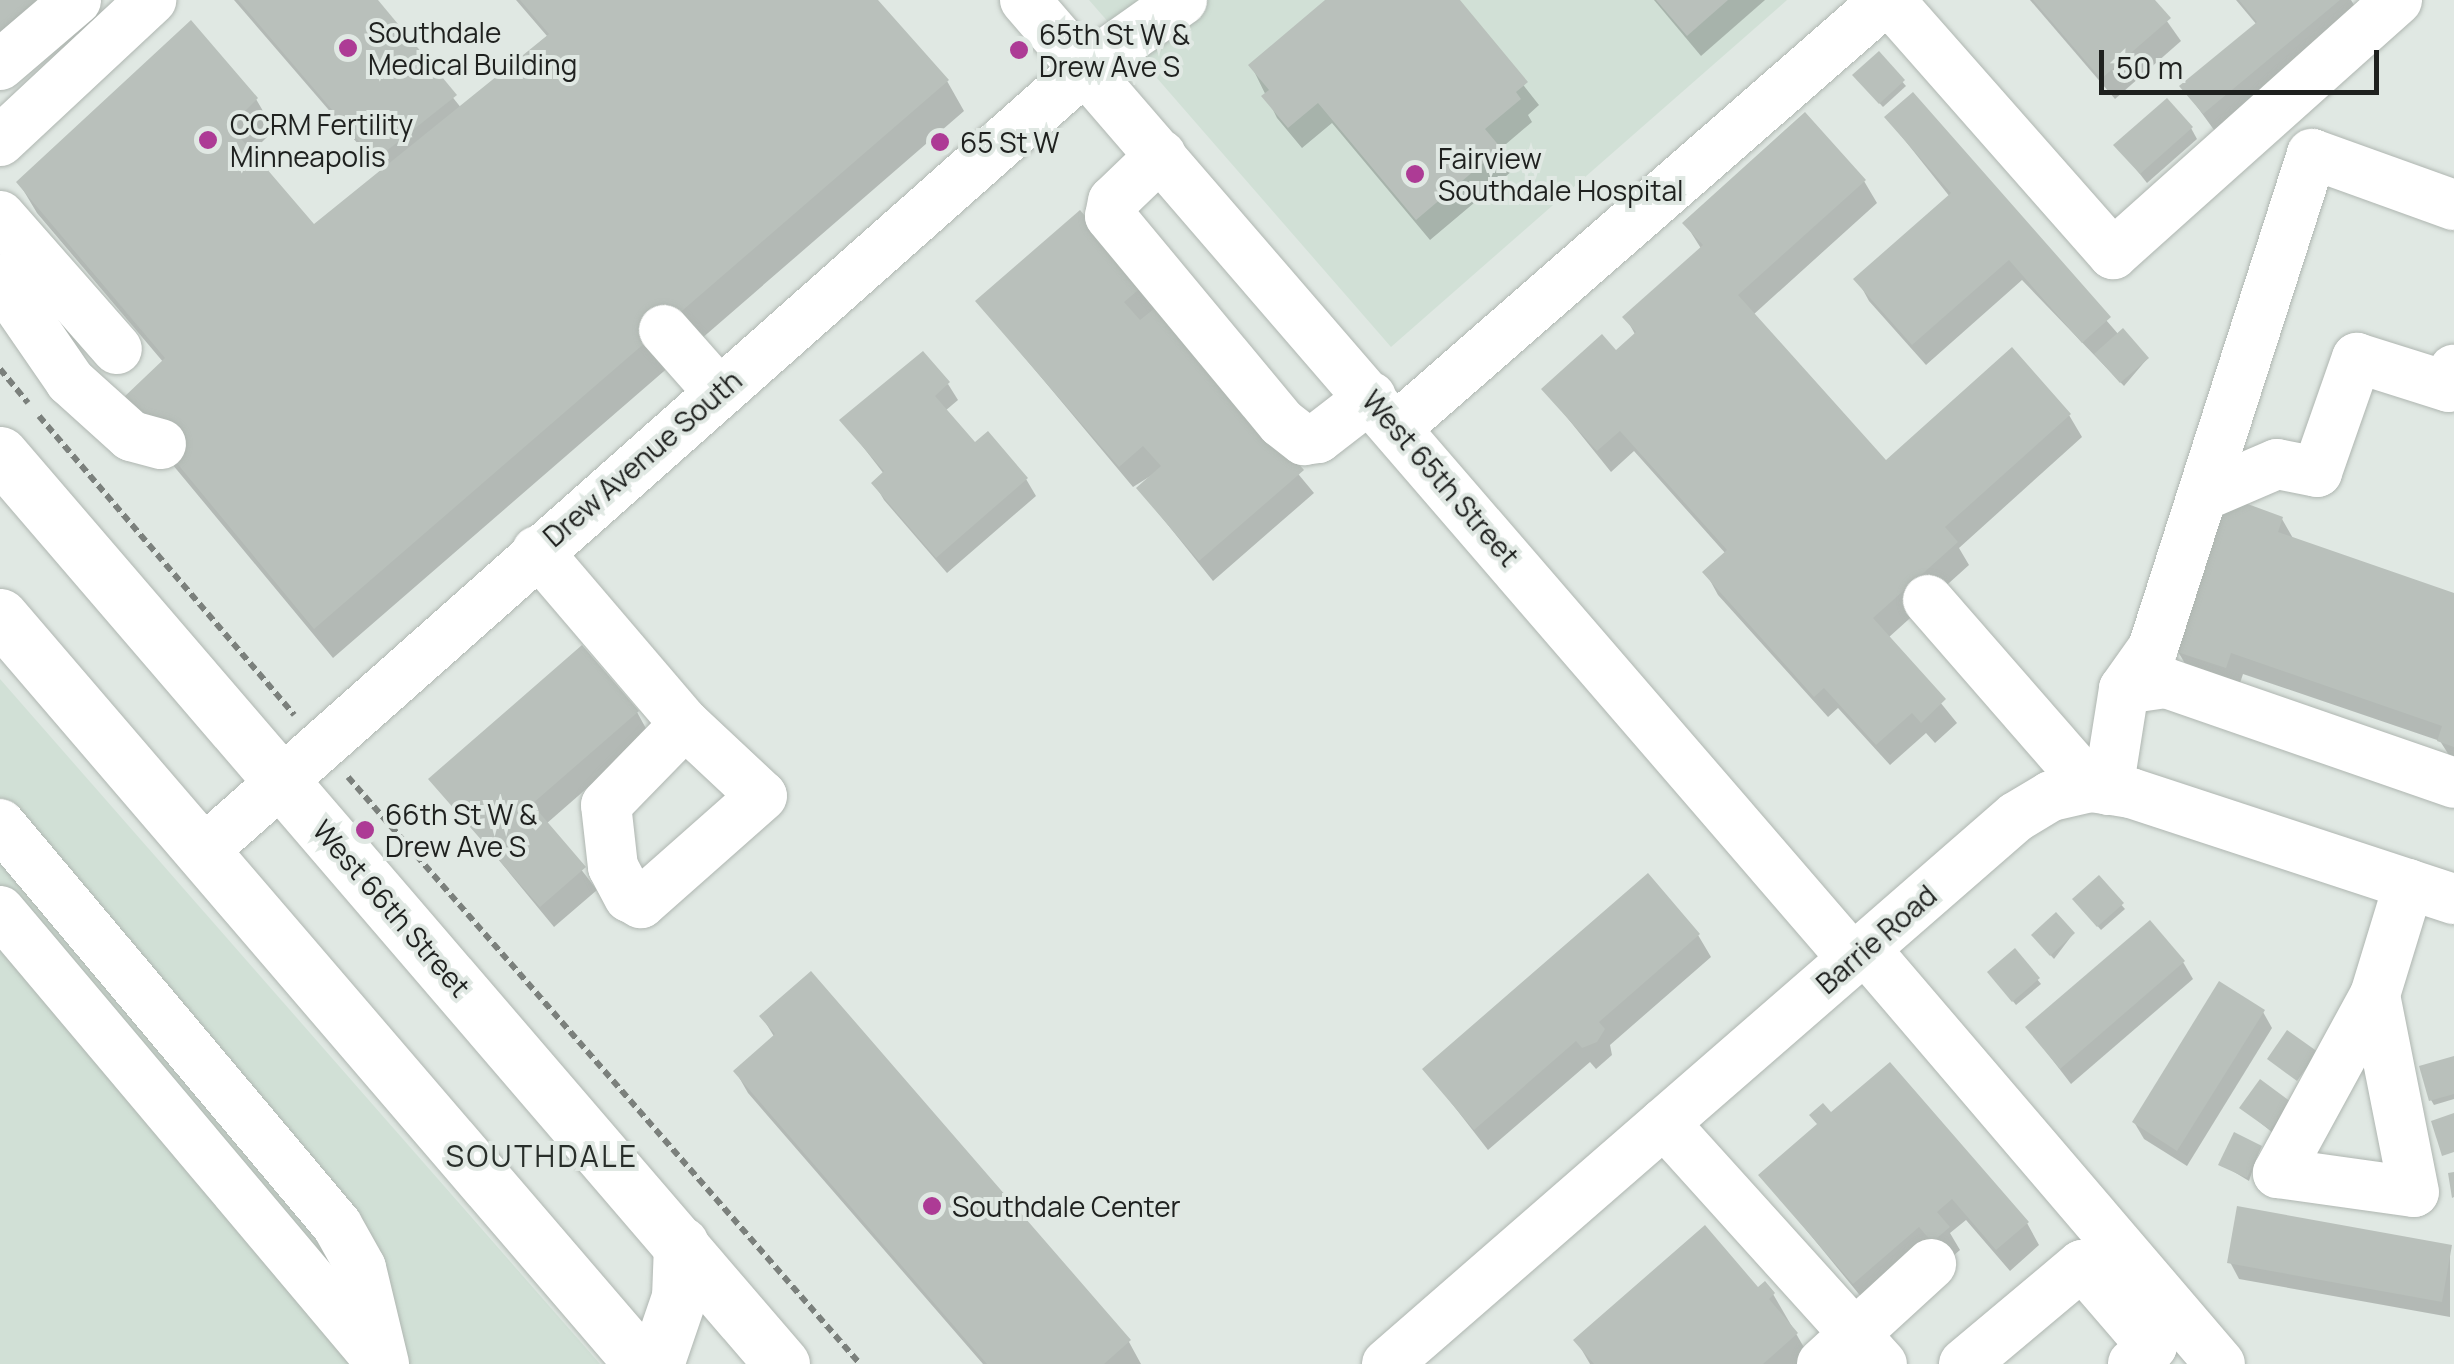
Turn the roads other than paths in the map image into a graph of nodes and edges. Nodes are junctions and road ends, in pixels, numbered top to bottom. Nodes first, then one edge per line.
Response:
1 (76, 0) edge
2 (150, 0) edge
3 (1025, 0) edge
4 (1182, 0) edge
5 (1887, 0) edge
6 (2397, 0) edge
7 (0, 66) edge
8 (1085, 69) junction
9 (0, 141) edge
10 (1161, 156) junction
11 (2454, 206) edge
12 (0, 216) edge
13 (0, 279) edge
14 (664, 330) dead end
15 (117, 349) dead end
16 (2454, 370) edge
17 (718, 391) junction
18 (1384, 412) junction
19 (160, 444) dead end
20 (0, 454) edge
21 (2207, 494) junction
22 (537, 551) junction
23 (1928, 600) dead end
24 (0, 616) edge
25 (2124, 688) junction
26 (685, 724) junction
27 (282, 780) junction
28 (2454, 783) edge
29 (2100, 789) junction
30 (0, 824) edge
31 (203, 851) junction
32 (2432, 891) edge
33 (0, 911) edge
34 (1859, 954) junction
35 (2375, 994) dead end
36 (1664, 1123) junction
37 (681, 1244) junction
38 (1931, 1264) dead end
39 (1439, 1348) edge
40 (1852, 1354) edge
41 (383, 1364) edge
42 (642, 1364) edge
43 (656, 1364) edge
44 (782, 1364) edge
45 (1388, 1364) edge
46 (1964, 1364) edge
47 (2132, 1364) edge
48 (2220, 1364) edge

1 - 7 street
2 - 9 street
3 - 8 street, West 65th Street
4 - 8 street, Drew Avenue South
5 - 6 street
5 - 18 street
8 - 10 street, West 65th Street
8 - 17 street, Drew Avenue South
10 - 18 street, West 65th Street
10 - 18 street
11 - 21 street
12 - 15 street
13 - 19 street
14 - 17 street
16 - 21 street
17 - 22 street, Drew Avenue South
18 - 34 street, West 65th Street
20 - 27 main road, West 66th Street
21 - 25 street
22 - 26 street
22 - 27 street, Drew Avenue South
23 - 29 street
24 - 31 main road
25 - 28 street
25 - 29 street
26 - 26 street
27 - 31 street, Drew Avenue South
27 - 37 main road, West 66th Street
29 - 32 street
29 - 34 street, Barrie Road
30 - 41 street
31 - 42 main road
32 - 35 street
33 - 41 street
34 - 36 street, Barrie Road
34 - 48 street, West 65th Street
36 - 39 street, Barrie Road
36 - 40 street
37 - 43 main road
37 - 44 main road, West 66th Street
38 - 40 street
39 - 45 street, Barrie Road
46 - 47 street

